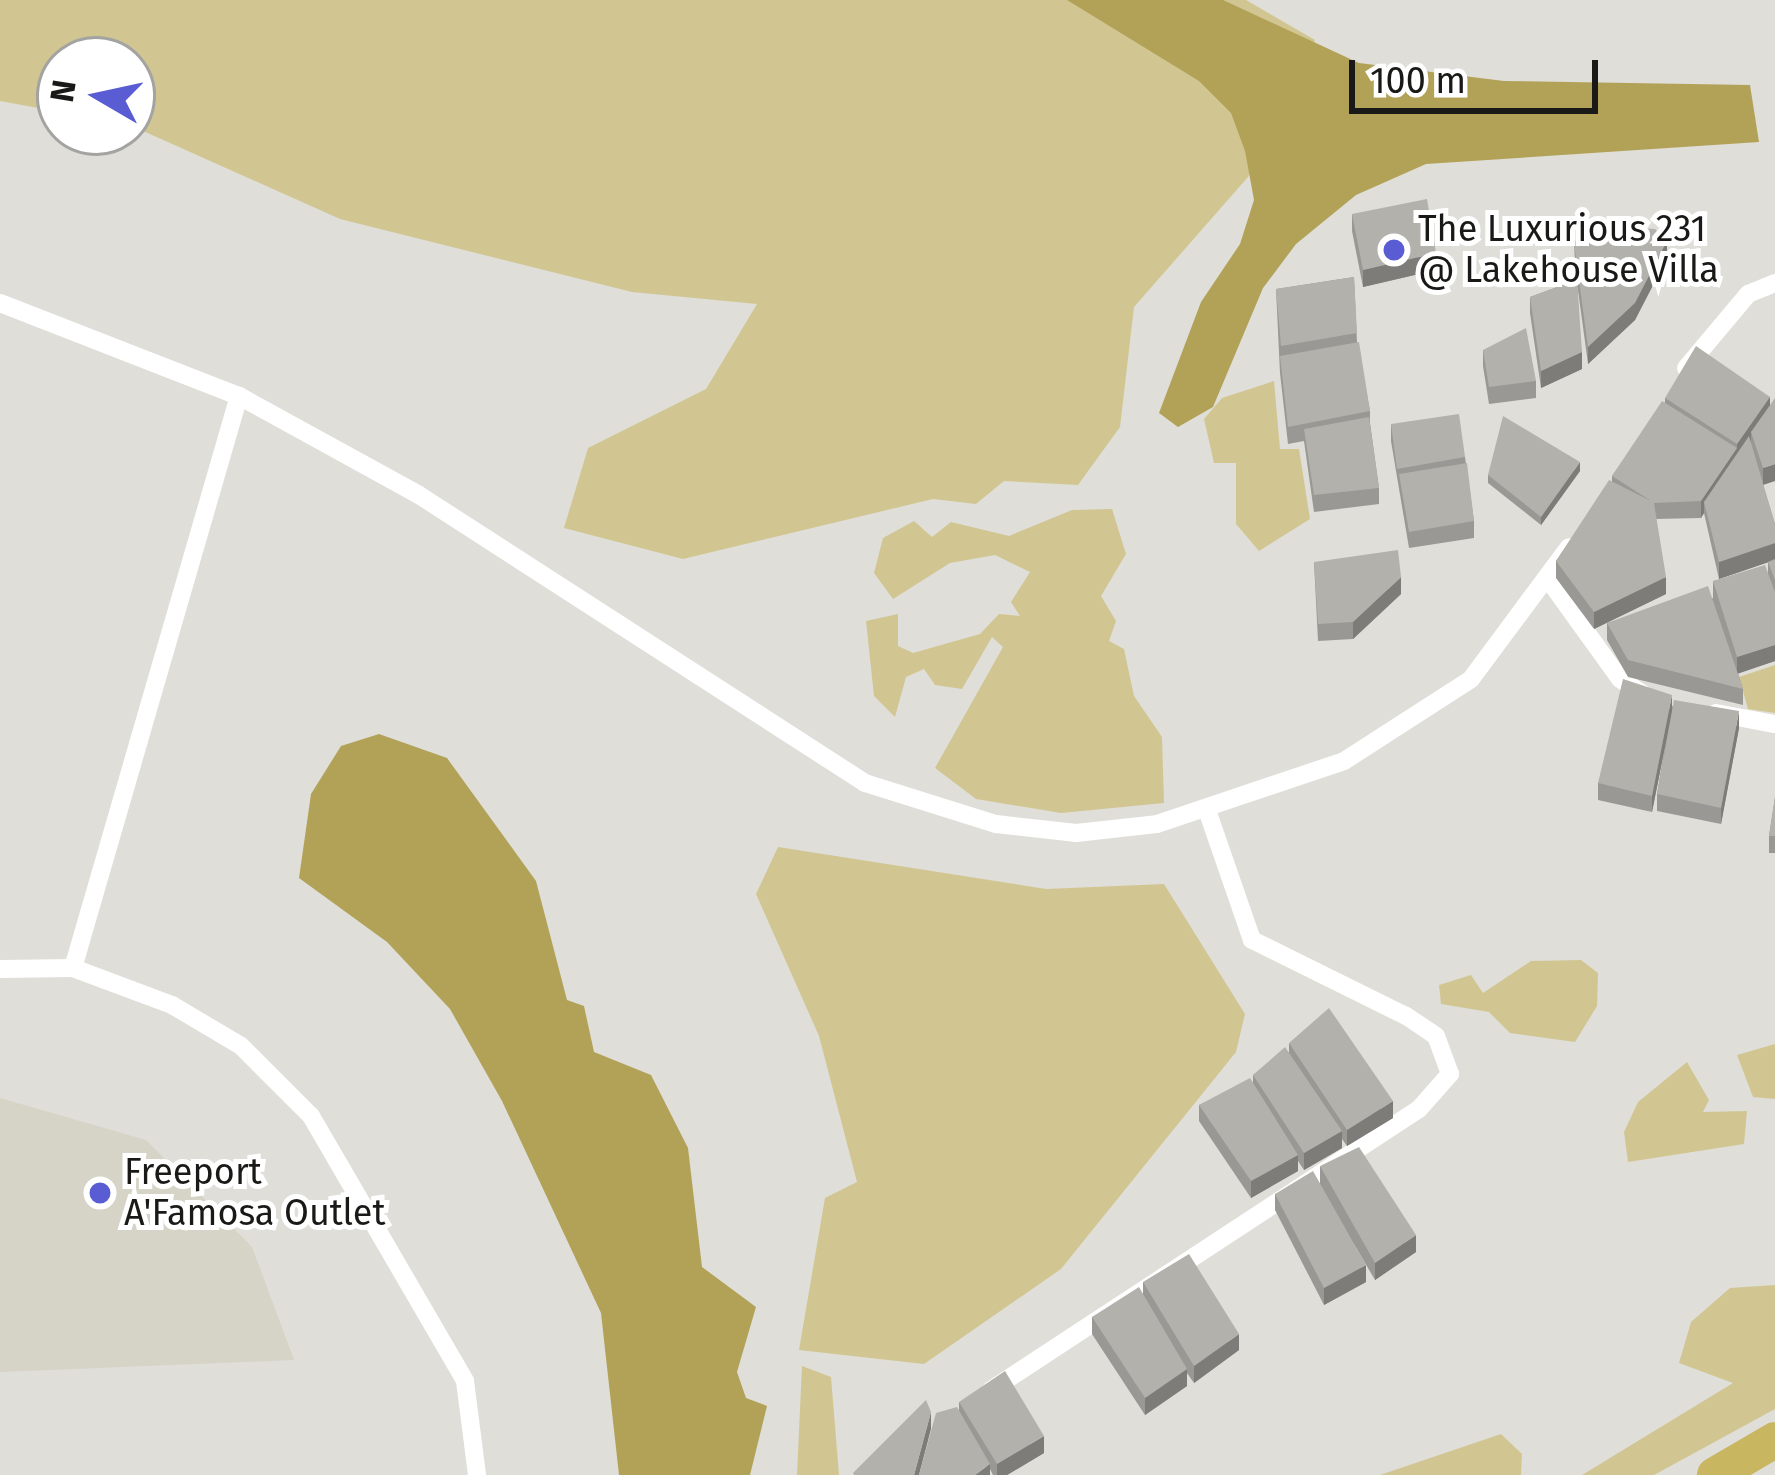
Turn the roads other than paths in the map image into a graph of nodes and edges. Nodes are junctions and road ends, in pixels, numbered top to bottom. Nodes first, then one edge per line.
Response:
1 (1775, 283) edge
2 (0, 303) edge
3 (1670, 392) edge
4 (239, 396) junction
5 (1585, 523) edge
6 (1548, 579) junction
7 (1775, 724) edge
8 (1208, 813) junction
9 (73, 968) junction
10 (0, 969) edge
11 (966, 1406) edge
12 (1775, 1440) edge
13 (477, 1475) edge
14 (1715, 1475) edge

1 - 3 street
2 - 4 street
4 - 8 street
4 - 9 street
5 - 6 street
6 - 7 street
6 - 8 street
8 - 11 street
9 - 10 street
9 - 13 street
12 - 14 highway

